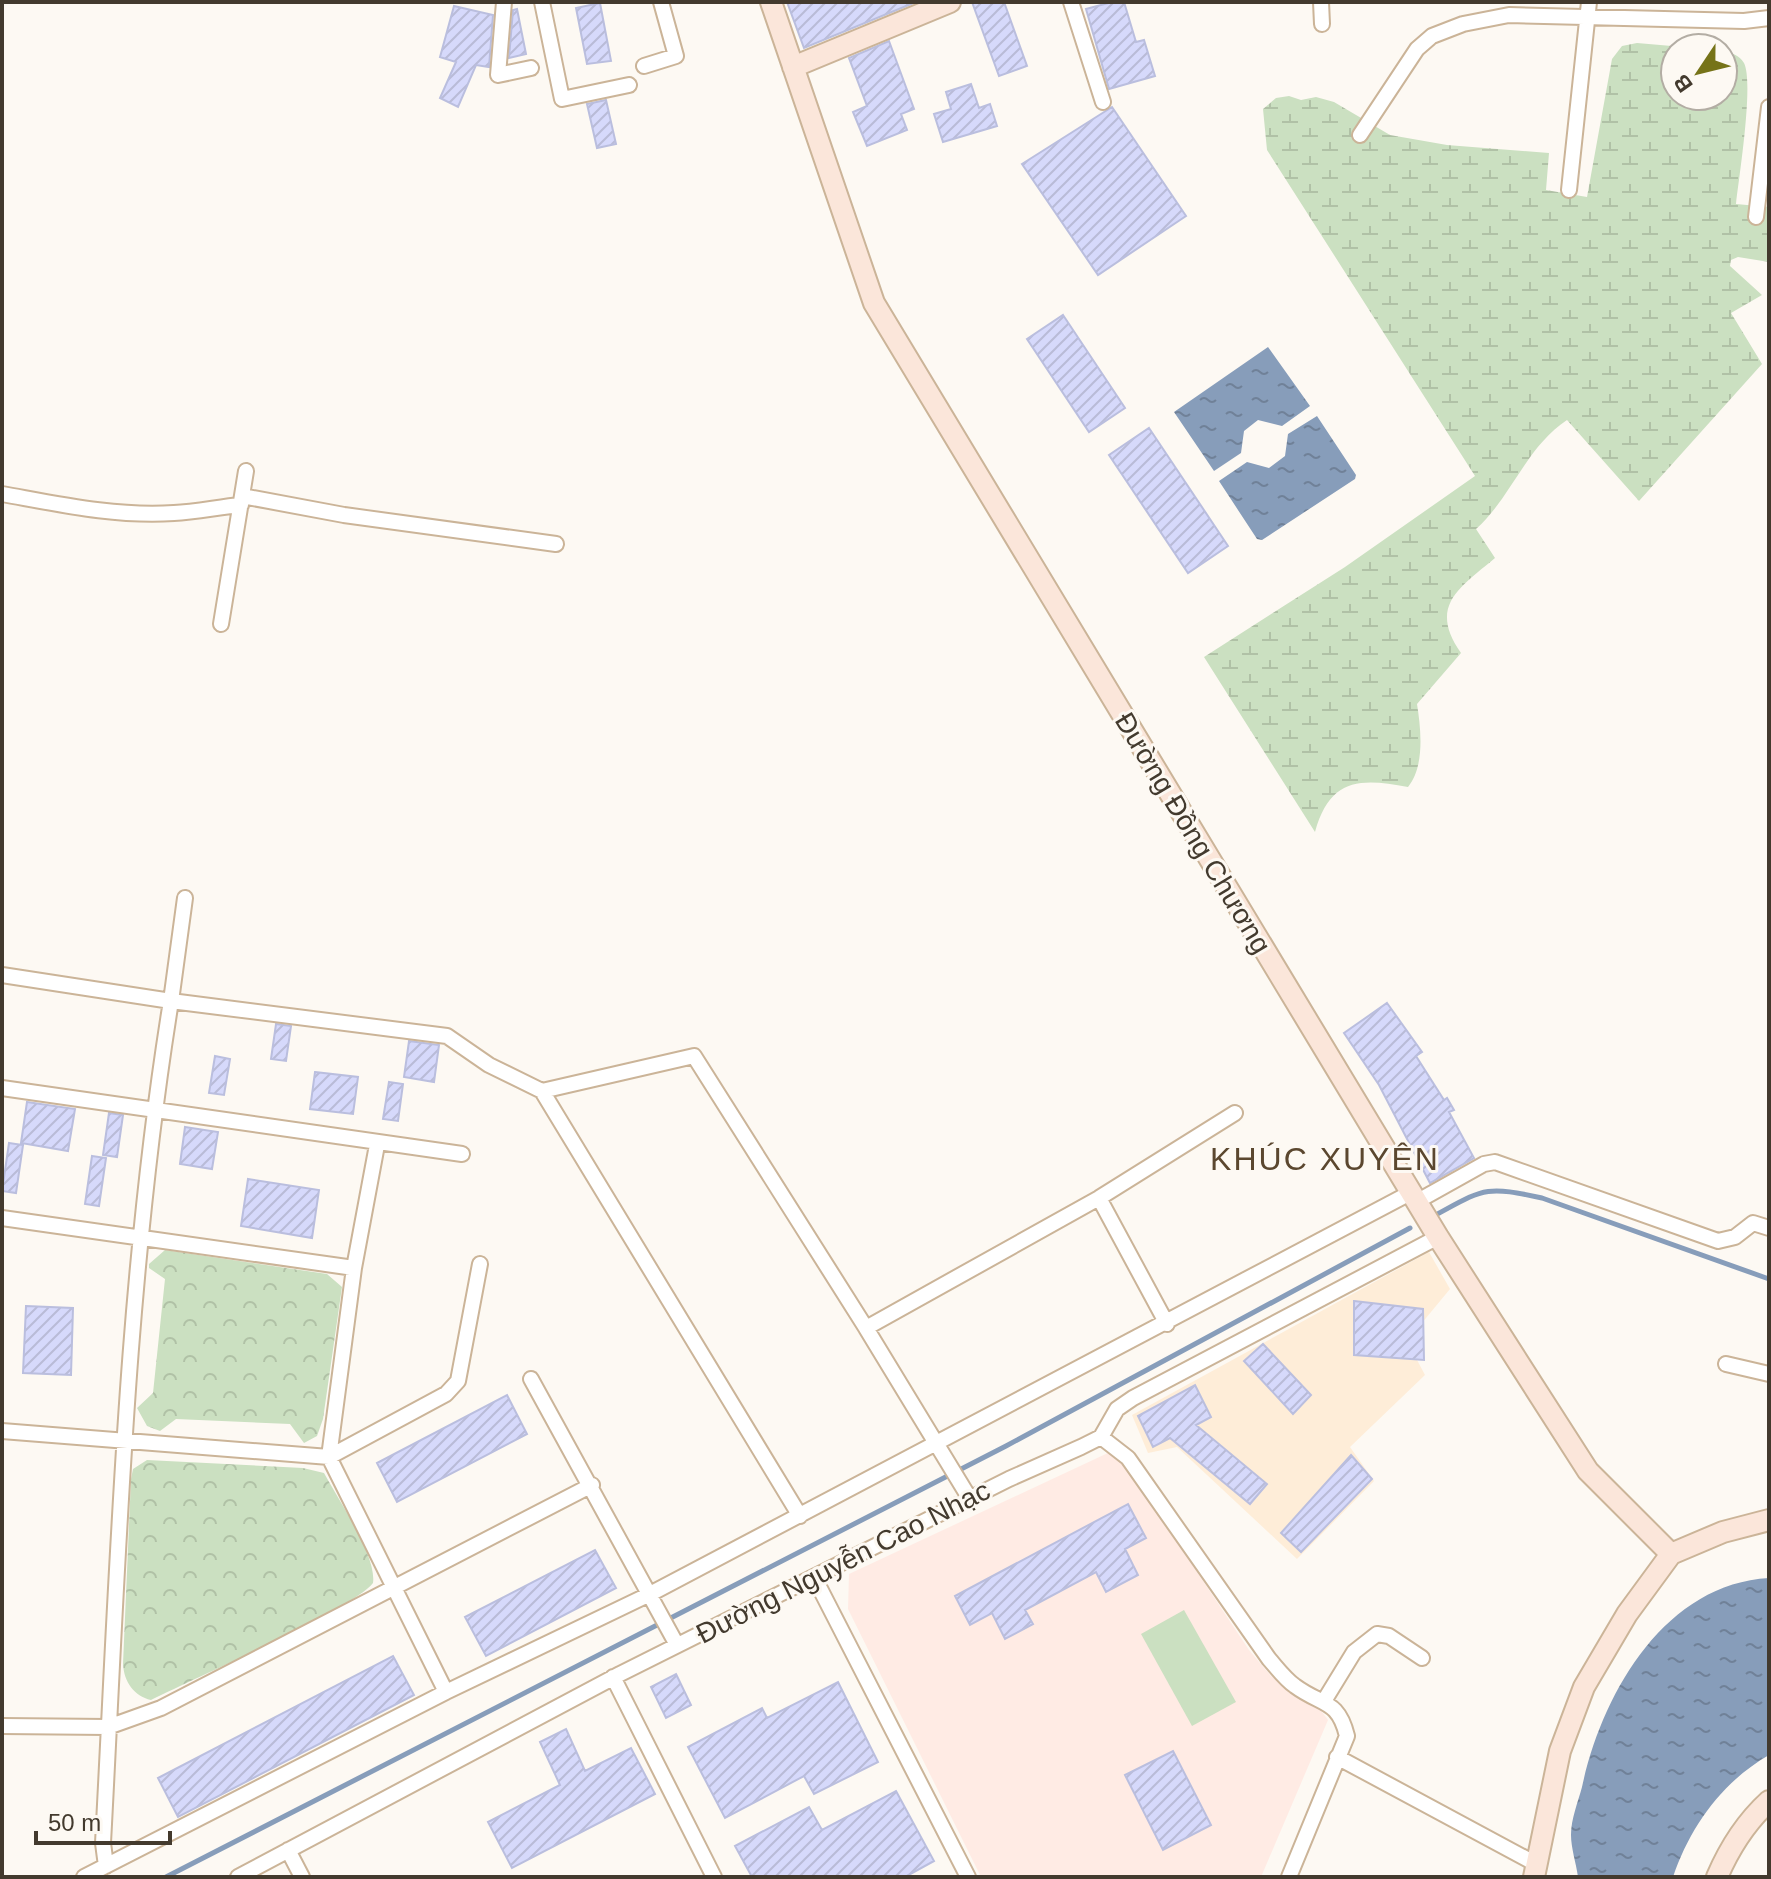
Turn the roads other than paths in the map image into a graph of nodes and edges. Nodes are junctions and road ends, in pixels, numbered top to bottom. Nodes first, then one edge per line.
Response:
1 (504, 2) edge
2 (542, 2) edge
3 (661, 2) edge
4 (771, 2) edge
5 (950, 2) edge
6 (1071, 2) edge
7 (1321, 2) edge
8 (1589, 2) edge
9 (1769, 18) edge
10 (1589, 19) junction
11 (1322, 24) dead end
12 (644, 66) dead end
13 (793, 67) junction
14 (531, 68) dead end
15 (629, 85) dead end
16 (1103, 102) dead end
17 (1769, 107) edge
18 (1360, 135) dead end
19 (1569, 190) dead end
20 (1756, 217) dead end
21 (246, 471) dead end
22 (2, 494) edge
23 (242, 500) junction
24 (556, 544) dead end
25 (221, 624) dead end
26 (185, 898) dead end
27 (2, 975) edge
28 (171, 1001) junction
29 (2, 1088) edge
30 (542, 1091) junction
31 (153, 1110) junction
32 (1235, 1113) dead end
33 (377, 1145) junction
34 (462, 1154) dead end
35 (1099, 1198) junction
36 (1423, 1213) junction
37 (2, 1218) edge
38 (1769, 1228) edge
39 (141, 1235) junction
40 (480, 1264) dead end
41 (354, 1268) junction
42 (1167, 1324) junction
43 (866, 1328) junction
44 (1726, 1364) dead end
45 (1769, 1374) edge
46 (531, 1379) dead end
47 (2, 1431) edge
48 (1101, 1437) junction
49 (124, 1441) junction
50 (936, 1442) junction
51 (329, 1457) junction
52 (592, 1485) junction
53 (966, 1493) junction
54 (800, 1516) junction
55 (1769, 1520) edge
56 (1671, 1554) junction
57 (814, 1577) junction
58 (393, 1588) junction
59 (652, 1596) junction
60 (674, 1639) junction
61 (1422, 1658) dead end
62 (613, 1677) junction
63 (446, 1692) junction
64 (1324, 1701) junction
65 (2, 1726) edge
66 (108, 1727) junction
67 (1337, 1757) junction
68 (1769, 1801) edge
69 (288, 1850) junction
70 (106, 1866) junction
71 (1535, 1871) edge
72 (84, 1877) edge
73 (238, 1877) edge
74 (302, 1877) edge
75 (714, 1877) edge
76 (968, 1877) edge
77 (1289, 1877) edge
78 (1717, 1877) edge

1 - 14 street
2 - 15 street
3 - 12 street
4 - 13 street, Đường Đồng Chương
5 - 13 street
6 - 16 street
7 - 11 street
8 - 10 street
9 - 10 street
10 - 18 street
10 - 19 street
13 - 36 street, Đường Đồng Chương
17 - 20 street
21 - 23 street
22 - 23 street
23 - 24 street
23 - 25 street
26 - 28 street
27 - 28 street
28 - 30 street
28 - 31 street
29 - 31 street
30 - 43 street
30 - 54 street
31 - 33 street
31 - 39 street
32 - 35 street
33 - 34 street
33 - 41 street
35 - 42 street
35 - 43 street
36 - 38 street
36 - 42 street
36 - 48 street
36 - 56 street, Đường Đồng Chương
37 - 39 street
39 - 41 street
39 - 49 street
40 - 51 street
41 - 51 street
42 - 50 street
43 - 50 street
44 - 45 street
46 - 52 street
47 - 49 street
48 - 53 street, Đường Nguyễn Cao Nhạc
48 - 64 street
49 - 51 street
49 - 66 street
50 - 53 street
50 - 54 street
51 - 58 street
52 - 58 street
52 - 59 street
53 - 57 street, Đường Nguyễn Cao Nhạc
54 - 59 street
55 - 56 street
56 - 71 street
57 - 60 street, Đường Nguyễn Cao Nhạc
57 - 76 street
58 - 63 street
58 - 66 street
59 - 60 street
59 - 63 street
60 - 62 street, Đường Nguyễn Cao Nhạc
61 - 64 street
62 - 69 street, Đường Nguyễn Cao Nhạc
62 - 75 street
63 - 70 street
64 - 67 street
65 - 66 street
66 - 70 street
67 - 71 street
67 - 77 street
68 - 78 street
69 - 73 street, Đường Nguyễn Cao Nhạc
69 - 74 street
70 - 72 street

